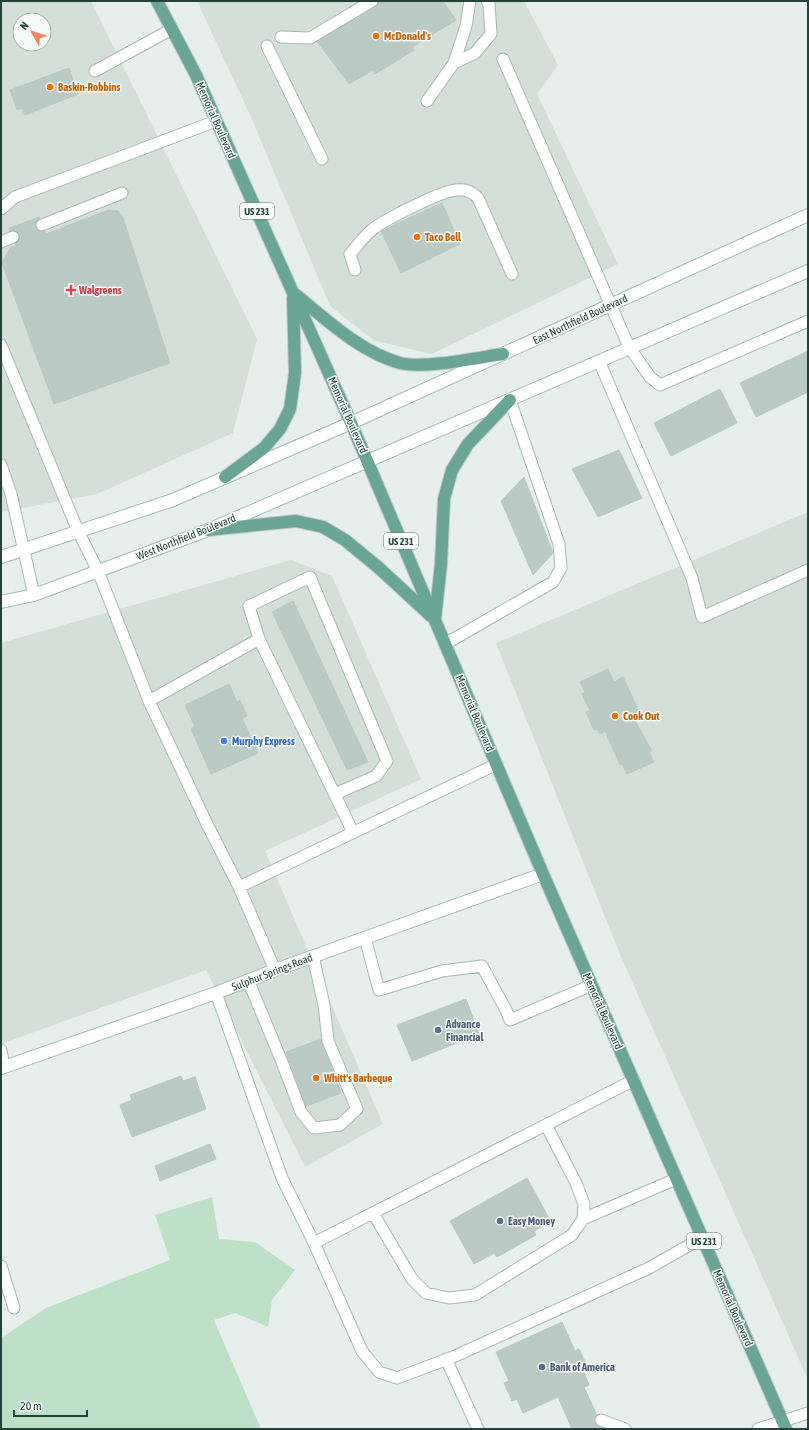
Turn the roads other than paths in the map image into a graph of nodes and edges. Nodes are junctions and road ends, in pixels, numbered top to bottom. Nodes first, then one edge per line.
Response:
1 (157, 1) edge
2 (372, 1) edge
3 (470, 1) edge
4 (487, 1) edge
5 (172, 29) junction
6 (281, 37) dead end
7 (267, 46) dead end
8 (503, 59) dead end
9 (454, 63) junction
10 (96, 71) dead end
11 (427, 101) dead end
12 (216, 121) junction
13 (322, 159) dead end
14 (122, 193) dead end
15 (1, 209) edge
16 (808, 215) edge
17 (42, 225) dead end
18 (13, 237) dead end
19 (1, 242) edge
20 (355, 270) dead end
21 (808, 271) edge
22 (512, 274) dead end
23 (293, 293) junction
24 (611, 305) junction
25 (808, 321) edge
26 (1, 344) edge
27 (629, 348) junction
28 (503, 354) junction
29 (599, 361) junction
30 (510, 400) junction
31 (351, 423) junction
32 (368, 461) junction
33 (1, 466) edge
34 (225, 477) junction
35 (208, 530) junction
36 (78, 531) junction
37 (23, 550) junction
38 (1, 557) edge
39 (808, 570) edge
40 (98, 571) junction
41 (34, 595) junction
42 (1, 602) edge
43 (435, 620) junction
44 (259, 639) junction
45 (445, 644) junction
46 (149, 701) junction
47 (496, 764) junction
48 (335, 794) junction
49 (353, 832) junction
50 (543, 874) junction
51 (239, 887) junction
52 (365, 938) junction
53 (312, 956) junction
54 (275, 970) junction
55 (248, 980) junction
56 (592, 986) junction
57 (216, 993) junction
58 (1, 1050) edge
59 (2, 1067) edge
60 (634, 1080) junction
61 (546, 1125) junction
62 (676, 1179) junction
63 (373, 1213) junction
64 (583, 1219) junction
65 (702, 1238) junction
66 (314, 1244) junction
67 (1, 1266) edge
68 (14, 1308) dead end
69 (446, 1360) junction
70 (808, 1412) edge
71 (601, 1420) dead end
72 (784, 1426) edge
73 (478, 1429) edge
74 (625, 1429) edge
75 (758, 1429) edge

1 - 5 main road, Memorial Boulevard / US 231
2 - 6 lane
3 - 9 lane
4 - 9 lane
5 - 10 lane
5 - 12 main road, Memorial Boulevard / US 231
7 - 13 lane
8 - 24 lane
9 - 11 lane
12 - 15 lane
12 - 23 main road, Memorial Boulevard / US 231
14 - 17 lane
16 - 24 main road, East Northfield Boulevard
18 - 19 lane
20 - 22 lane
21 - 27 main road
23 - 28 main road
23 - 31 main road, Memorial Boulevard / US 231
23 - 34 main road
24 - 27 lane
24 - 28 main road, East Northfield Boulevard
25 - 27 lane
26 - 36 lane
27 - 29 main road
28 - 31 main road, East Northfield Boulevard
29 - 30 main road
29 - 39 lane
30 - 32 main road
30 - 43 main road
30 - 45 lane
31 - 32 main road, Memorial Boulevard / US 231
31 - 34 main road
32 - 35 main road, West Northfield Boulevard
32 - 43 main road, Memorial Boulevard / US 231
33 - 37 lane
34 - 36 main road
35 - 40 main road, West Northfield Boulevard
35 - 43 main road
36 - 37 main road
36 - 40 lane
37 - 38 main road
37 - 41 lane
40 - 41 main road, West Northfield Boulevard
40 - 46 lane
41 - 42 main road, West Northfield Boulevard
43 - 45 main road, Memorial Boulevard / US 231
44 - 46 lane
44 - 48 lane
44 - 48 lane
45 - 47 main road, Memorial Boulevard / US 231
46 - 51 lane
47 - 49 lane
47 - 50 main road, Memorial Boulevard / US 231
48 - 49 lane
49 - 51 lane
50 - 52 main road, Sulphur Springs Road
50 - 56 main road, Memorial Boulevard / US 231
51 - 54 lane
52 - 53 main road, Sulphur Springs Road
52 - 56 lane
53 - 54 main road, Sulphur Springs Road
53 - 55 lane
54 - 55 main road, Sulphur Springs Road
55 - 57 main road, Sulphur Springs Road
56 - 60 main road, Memorial Boulevard / US 231
57 - 59 main road, Sulphur Springs Road
57 - 66 lane
58 - 59 lane
60 - 61 lane
60 - 62 main road, Memorial Boulevard / US 231
61 - 63 lane
61 - 64 lane
62 - 64 lane
62 - 65 main road, Memorial Boulevard / US 231
63 - 64 lane
63 - 66 lane
65 - 69 lane
65 - 72 main road, Memorial Boulevard / US 231
66 - 69 lane
67 - 68 lane
69 - 73 lane
70 - 72 lane
71 - 74 lane
72 - 75 lane

